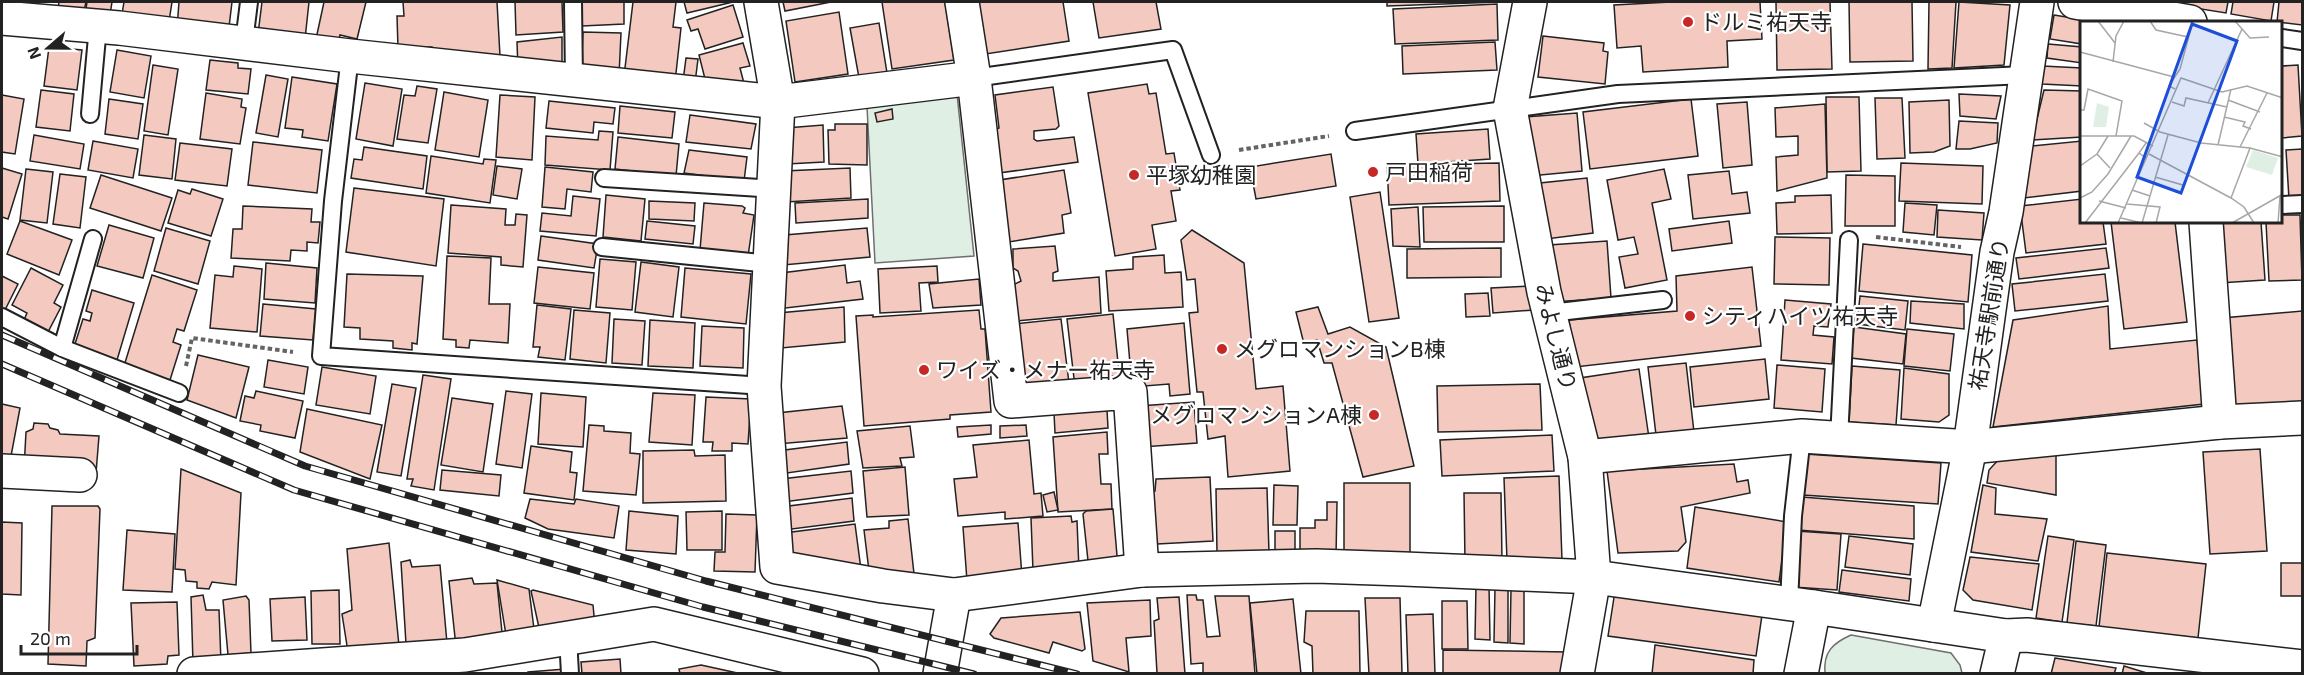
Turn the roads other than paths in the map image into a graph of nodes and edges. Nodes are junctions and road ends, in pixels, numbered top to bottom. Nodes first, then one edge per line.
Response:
1 (249, 2) edge
2 (573, 2) edge
3 (761, 2) edge
4 (962, 2) edge
5 (1530, 2) edge
6 (2037, 2) edge
7 (2075, 2) edge
8 (2, 18) edge
9 (2184, 21) edge
10 (98, 26) junction
11 (2283, 38) edge
12 (2302, 41) edge
13 (243, 42) junction
14 (350, 56) junction
15 (2025, 75) junction
16 (974, 78) junction
17 (574, 80) junction
18 (778, 102) junction
19 (1510, 109) junction
20 (90, 114) dead end
21 (1355, 131) road end
22 (1211, 155) road end
23 (604, 178) dead end
24 (774, 189) junction
25 (2302, 204) edge
26 (2283, 205) edge
27 (2206, 224) edge
28 (93, 239) dead end
29 (1849, 240) road end
30 (602, 247) dead end
31 (770, 264) junction
32 (1663, 300) dead end
33 (1550, 314) junction
34 (2, 317) edge
35 (62, 348) junction
36 (764, 386) junction
37 (179, 393) dead end
38 (2302, 418) edge
39 (2220, 422) junction
40 (1802, 436) junction
41 (1839, 439) junction
42 (1970, 447) junction
43 (1585, 457) junction
44 (2, 471) edge
45 (80, 475) dead end
46 (1142, 570) junction
47 (1594, 577) junction
48 (954, 595) junction
49 (1802, 605) junction
50 (1934, 625) junction
51 (2006, 636) junction
52 (568, 637) junction
53 (465, 664) edge
54 (798, 667) edge
55 (2302, 667) edge
56 (194, 674) edge
57 (570, 674) edge
58 (862, 674) edge
59 (940, 674) edge
60 (1577, 674) edge
61 (1801, 674) edge
62 (1997, 674) edge

1 - 13 lane
2 - 17 lane
3 - 18 street
4 - 16 street
5 - 19 street, みよし通り
6 - 15 street, 祐天寺駅前通り
7 - 9 street
8 - 10 street
10 - 13 street
10 - 20 lane
11 - 12 lane
13 - 14 street
14 - 17 street
14 - 36 lane
15 - 19 lane
15 - 42 street, 祐天寺駅前通り
16 - 18 street
16 - 22 lane
16 - 46 street
17 - 18 street
18 - 24 street
19 - 21 lane
19 - 33 street, みよし通り
23 - 24 lane
24 - 31 street
25 - 26 lane
27 - 39 street
28 - 35 lane
29 - 41 lane
30 - 31 lane
31 - 36 street
32 - 33 lane
33 - 43 street, みよし通り
34 - 35 lane
35 - 37 lane
36 - 48 street
38 - 39 street
39 - 42 street
40 - 41 street
40 - 43 street
40 - 49 lane
41 - 42 street
42 - 50 street, 祐天寺駅前通り
43 - 47 street, みよし通り
44 - 45 street
46 - 47 street
46 - 48 street
47 - 49 street
47 - 60 street, みよし通り
48 - 59 street
49 - 50 street
49 - 61 street
50 - 51 street
51 - 55 street
51 - 62 street
52 - 53 street
52 - 54 street
52 - 57 lane
53 - 56 street
54 - 58 street

